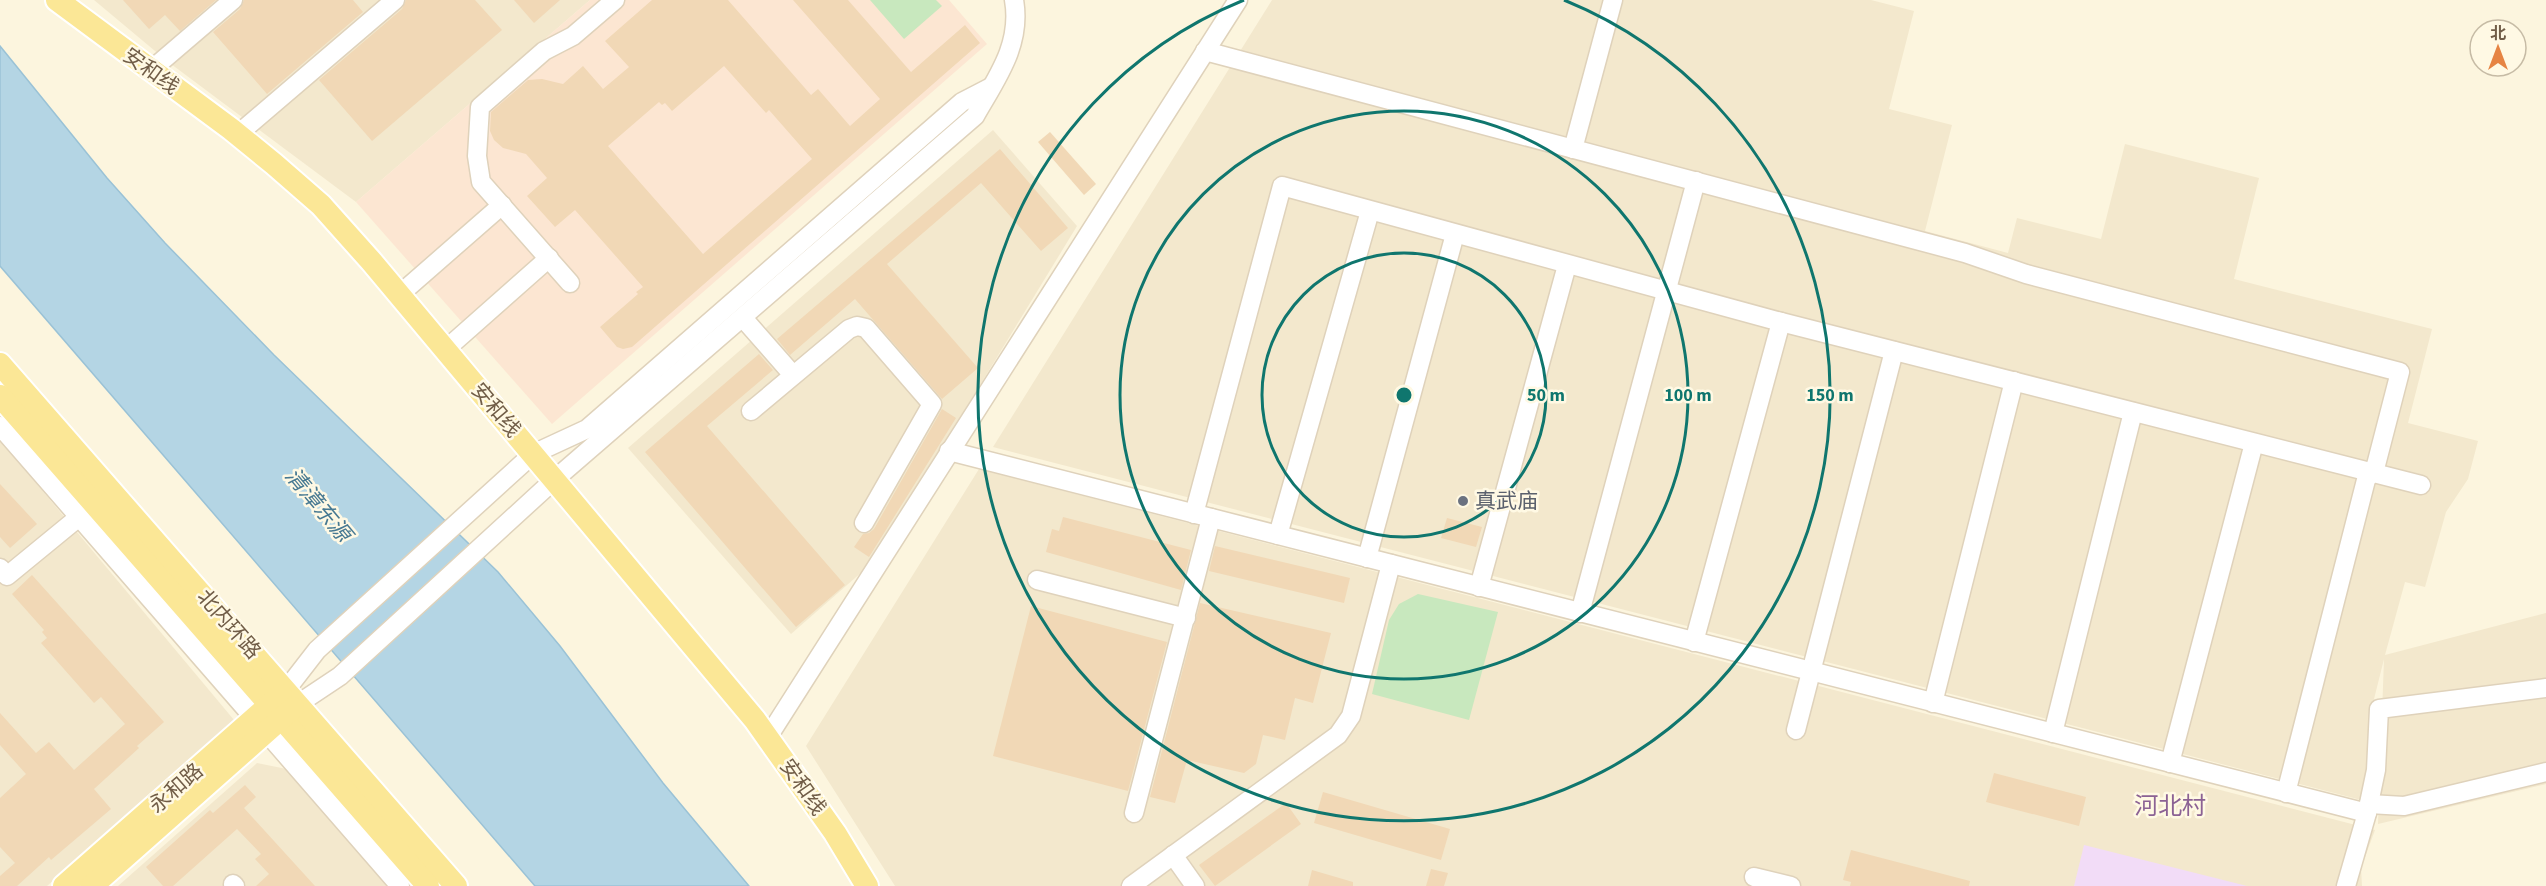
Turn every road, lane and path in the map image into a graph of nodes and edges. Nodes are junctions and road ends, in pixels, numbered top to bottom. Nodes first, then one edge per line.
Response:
1 (57, 0) edge
2 (233, 0) edge
3 (395, 0) edge
4 (615, 0) edge
5 (1014, 0) edge
6 (1238, 0) edge
7 (1613, 0) edge
8 (1205, 51) junction
9 (150, 71) junction
10 (991, 87) junction
11 (237, 135) junction
12 (1573, 149) junction
13 (1696, 182) junction
14 (502, 205) junction
15 (1370, 211) junction
16 (1455, 234) junction
17 (549, 258) junction
18 (1567, 265) junction
19 (570, 283) dead end
20 (1666, 292) junction
21 (399, 295) junction
22 (742, 318) junction
23 (1780, 322) junction
24 (445, 350) junction
25 (1894, 351) junction
26 (0, 364) edge
27 (793, 375) junction
28 (2014, 381) junction
29 (0, 396) edge
30 (751, 411) dead end
31 (2133, 412) junction
32 (0, 426) edge
33 (2254, 443) junction
34 (949, 451) junction
35 (533, 454) junction
36 (2371, 472) junction
37 (555, 480) junction
38 (2421, 485) dead end
39 (1202, 516) junction
40 (79, 517) junction
41 (864, 524) dead end
42 (1278, 536) junction
43 (1367, 558) junction
44 (1391, 564) junction
45 (2, 575) edge
46 (1037, 580) dead end
47 (1479, 586) junction
48 (1580, 613) junction
49 (1185, 618) junction
50 (1694, 642) junction
51 (1811, 672) junction
52 (2546, 688) edge
53 (1933, 703) junction
54 (276, 711) junction
55 (1796, 730) dead end
56 (2053, 733) junction
57 (768, 737) junction
58 (2170, 763) junction
59 (2546, 772) edge
60 (2286, 793) junction
61 (2368, 809) junction
62 (1134, 813) dead end
63 (1173, 855) junction
64 (1754, 876) dead end
65 (64, 886) edge
66 (92, 886) edge
67 (400, 886) edge
68 (428, 886) edge
69 (456, 886) edge
70 (867, 886) edge
71 (1131, 886) edge
72 (1196, 886) edge
73 (1791, 886) edge
74 (2346, 886) edge

1 - 9 main road, 安和线
2 - 9 street
3 - 11 street
4 - 14 street
5 - 10 street
6 - 8 street
7 - 12 street
8 - 12 street
8 - 34 street
9 - 11 main road, 安和线
10 - 22 street
10 - 35 street
11 - 21 main road, 安和线
12 - 13 street
13 - 20 street
13 - 36 street
14 - 17 street
14 - 21 street
15 - 16 street
15 - 39 street
15 - 42 street
16 - 18 street
16 - 43 street
17 - 19 street
17 - 24 street
18 - 20 street
18 - 47 street
20 - 23 street
20 - 48 street
21 - 24 main road, 安和线
22 - 27 street
22 - 37 street
23 - 25 street
23 - 50 street
24 - 35 main road, 安和线
25 - 28 street
25 - 51 street
26 - 54 main road, 北内环路
27 - 30 street
27 - 41 street
28 - 31 street
28 - 53 street
29 - 54 main road, 北内环路
31 - 33 street
31 - 56 street
32 - 40 street
33 - 36 street
33 - 58 street
34 - 39 street
34 - 57 street
35 - 37 main road, 安和线
35 - 54 street
36 - 38 street
36 - 60 street
37 - 54 street
37 - 57 main road, 安和线
39 - 42 street
39 - 49 street
40 - 45 street
40 - 54 street
42 - 43 street
43 - 44 street
44 - 47 street
44 - 63 street
46 - 49 street
47 - 48 street
48 - 50 street
49 - 62 street
50 - 51 street
51 - 53 street
51 - 55 street
52 - 61 street
53 - 56 street
54 - 65 main road, 永和路
54 - 66 main road, 永和路
54 - 67 street
54 - 68 main road, 北内环路
54 - 69 main road, 北内环路
56 - 58 street
57 - 70 main road, 安和线
58 - 60 street
59 - 61 street
60 - 61 street
61 - 74 street
63 - 71 street
63 - 72 street
64 - 73 street

